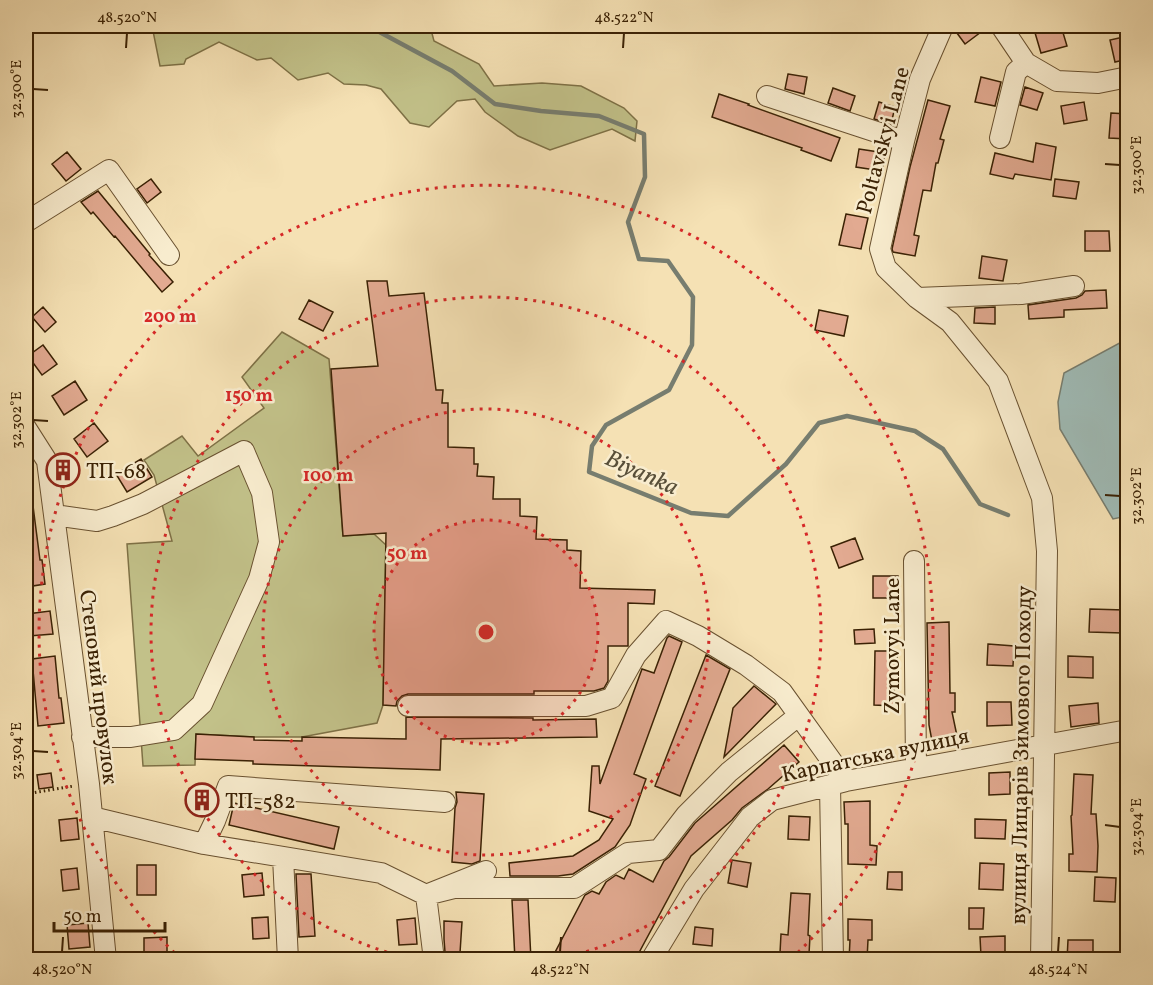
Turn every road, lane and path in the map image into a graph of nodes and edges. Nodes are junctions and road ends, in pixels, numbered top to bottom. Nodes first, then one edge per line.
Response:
1 (943, 26) edge
2 (1001, 26) edge
3 (1026, 63) junction
4 (1128, 77) edge
5 (767, 96) dead end
6 (1000, 138) dead end
7 (904, 141) junction
8 (26, 222) edge
9 (169, 255) dead end
10 (886, 268) joint
11 (1074, 286) dead end
12 (917, 298) junction
13 (26, 428) edge
14 (54, 515) junction
15 (914, 561) dead end
16 (408, 706) dead end
17 (798, 716) junction
18 (1128, 730) edge
19 (82, 737) junction
20 (1044, 745) junction
21 (916, 767) junction
22 (838, 783) junction
23 (88, 784) junction
24 (26, 794) edge
25 (445, 802) dead end
26 (92, 817) junction
27 (204, 844) junction
28 (283, 857) junction
29 (486, 871) dead end
30 (426, 895) junction
31 (106, 960) edge
32 (288, 960) edge
33 (434, 960) edge
34 (651, 960) edge
35 (833, 960) edge
36 (1041, 960) edge

1 - 7 street, Poltavskyi Lane
2 - 3 street
3 - 4 street
3 - 6 street
5 - 7 street
7 - 10 street, Poltavskyi Lane
8 - 9 street
10 - 12 street, вулиця Лицарів Зимового Походу
11 - 12 street
12 - 20 street, вулиця Лицарів Зимового Походу
13 - 14 street, Степовий провулок
14 - 19 street, Степовий провулок
14 - 19 street
15 - 21 street, Zymovyi Lane
16 - 17 street
17 - 22 street
17 - 30 street
18 - 20 street, Карпатська вулиця
19 - 23 street, Степовий провулок
20 - 21 street, Карпатська вулиця
20 - 36 street, вулиця Лицарів Зимового Походу
21 - 22 street, Карпатська вулиця
22 - 34 street, Карпатська вулиця
22 - 35 street
23 - 24 path
23 - 26 street, Степовий провулок
25 - 27 street
26 - 27 street
26 - 31 street, Степовий провулок
27 - 28 street
28 - 30 street
28 - 32 street
29 - 30 street
30 - 33 street

